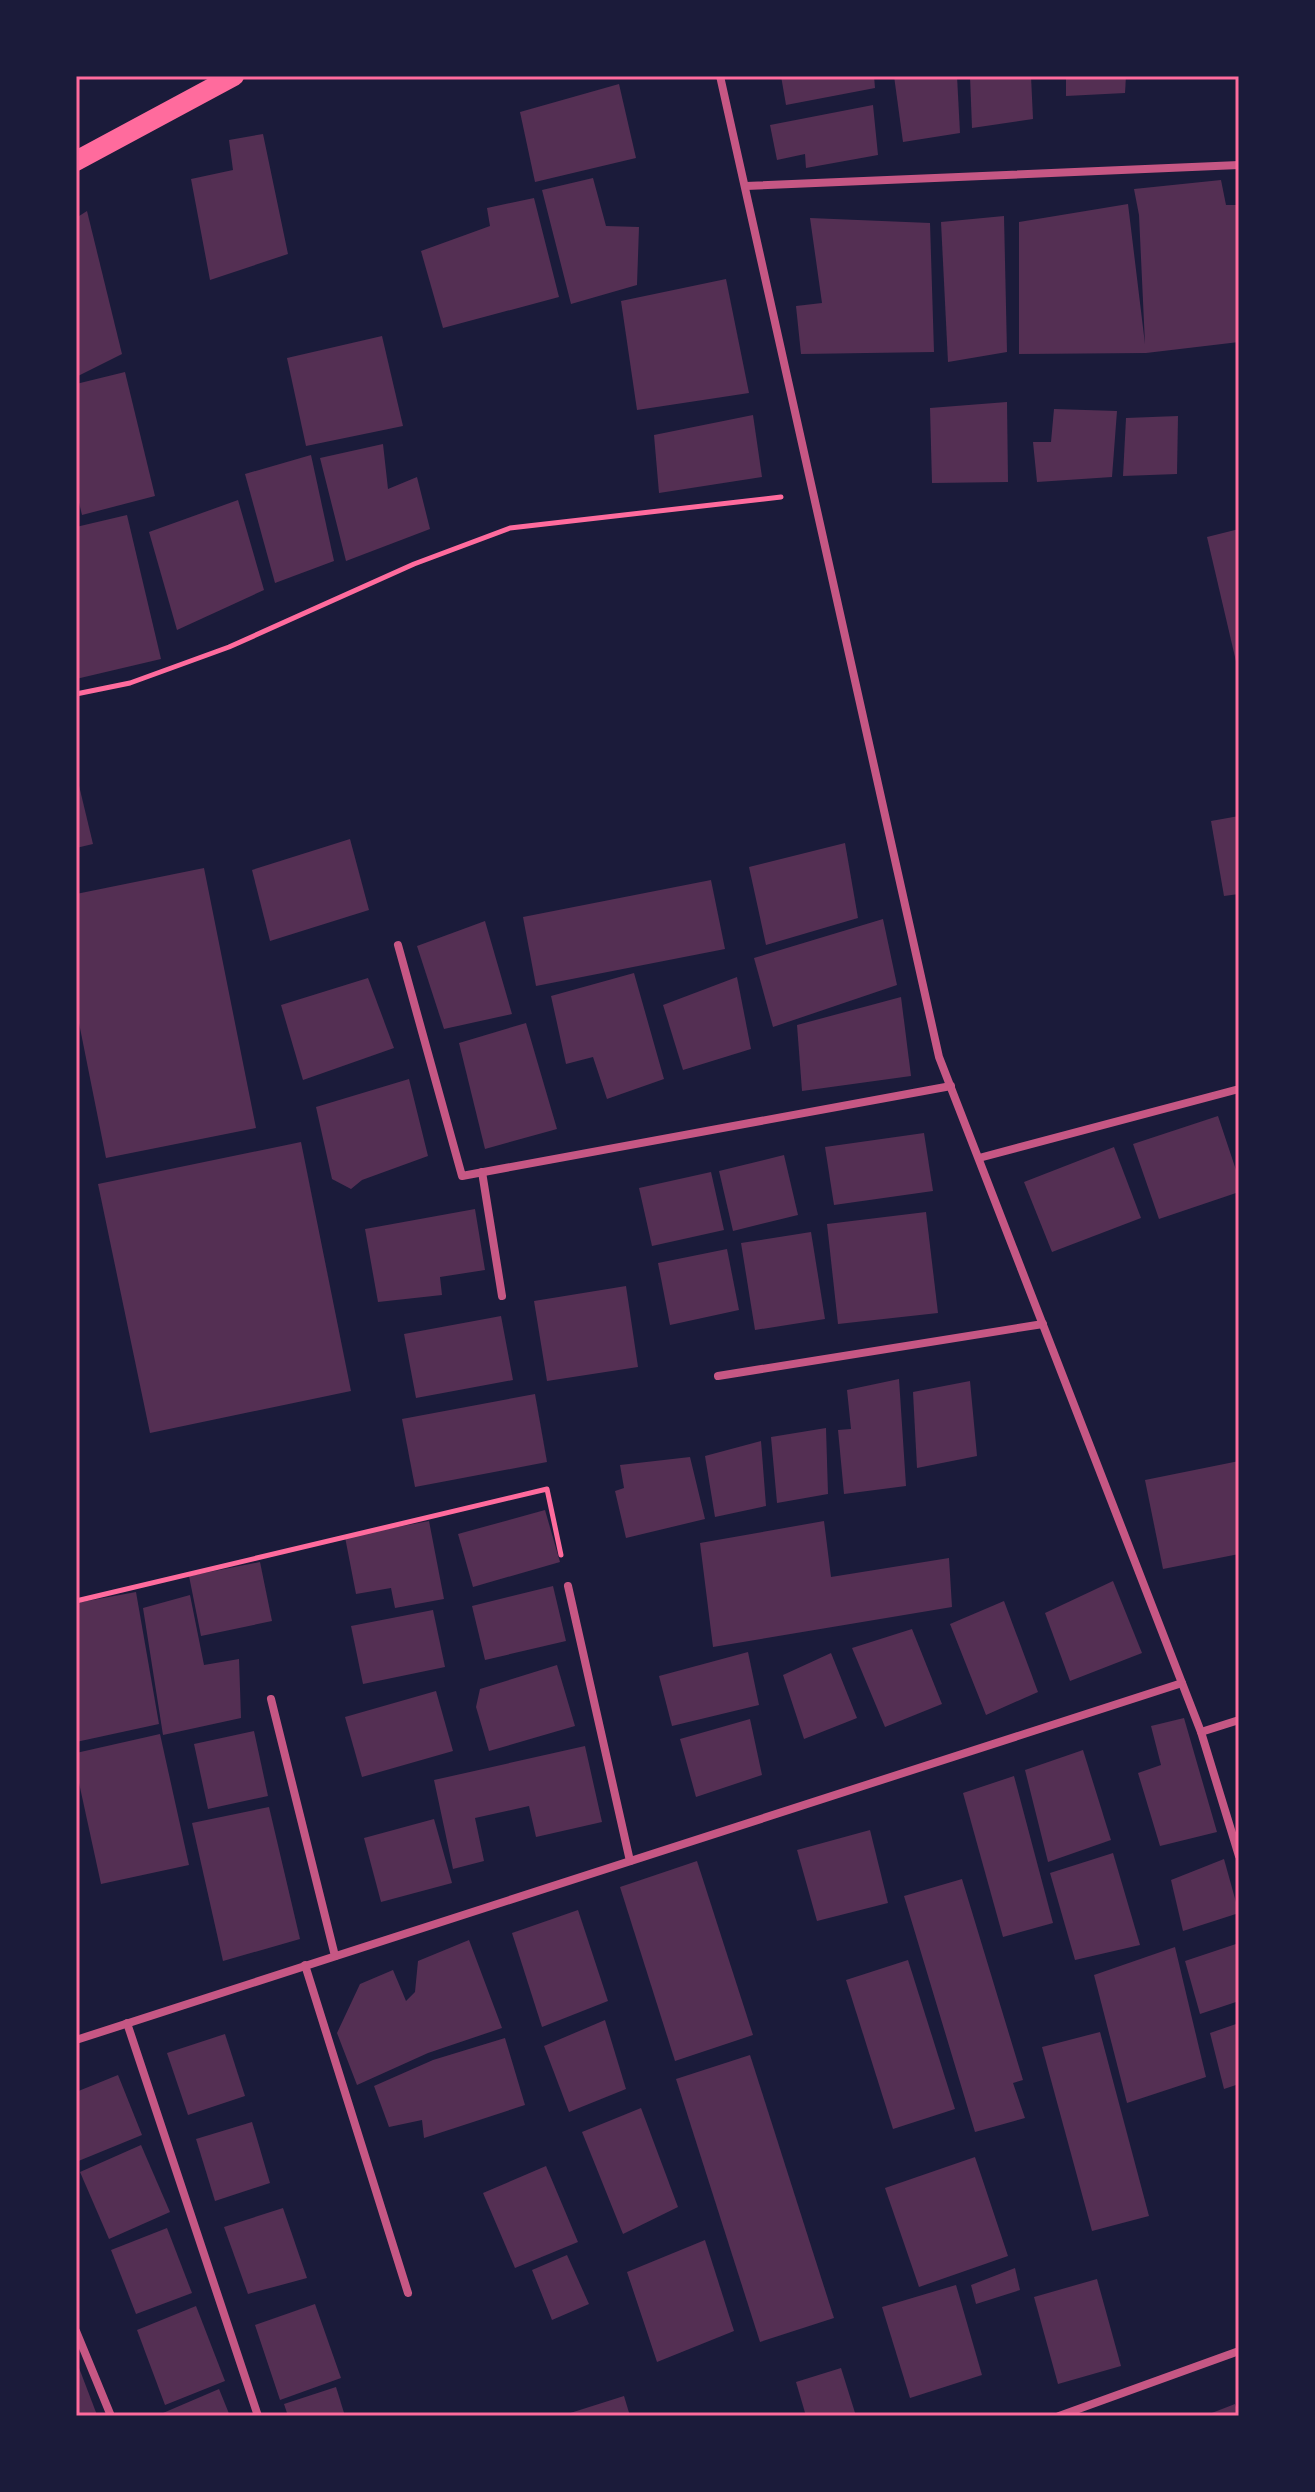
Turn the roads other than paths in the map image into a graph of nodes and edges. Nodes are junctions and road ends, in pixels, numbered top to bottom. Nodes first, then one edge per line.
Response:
1 (234, 76) edge
2 (720, 76) edge
3 (76, 161) edge
4 (1239, 165) edge
5 (746, 186) junction
6 (398, 945) dead end
7 (951, 1086) junction
8 (1239, 1089) edge
9 (979, 1158) junction
10 (482, 1172) junction
11 (502, 1296) dead end
12 (1043, 1324) junction
13 (718, 1376) dead end
14 (568, 1586) road end
15 (1182, 1683) junction
16 (271, 1699) dead end
17 (1239, 1720) edge
18 (1201, 1732) junction
19 (1239, 1856) edge
20 (630, 1861) junction
21 (335, 1956) junction
22 (305, 1965) junction
23 (127, 2023) junction
24 (76, 2040) edge
25 (408, 2293) dead end
26 (76, 2331) edge
27 (1239, 2351) edge
28 (111, 2416) edge
29 (258, 2416) edge
30 (1059, 2416) edge

1 - 3 main road
2 - 5 street
4 - 5 street
5 - 7 street
6 - 10 street
7 - 9 street
7 - 10 street
8 - 9 street
9 - 12 street
10 - 11 street
12 - 13 street
12 - 15 street
14 - 20 street
15 - 18 street
15 - 20 street
16 - 21 street
17 - 18 street
18 - 19 street
20 - 21 street
21 - 22 street
22 - 23 street
22 - 25 street
23 - 24 street
23 - 29 street
26 - 28 street
27 - 30 street

